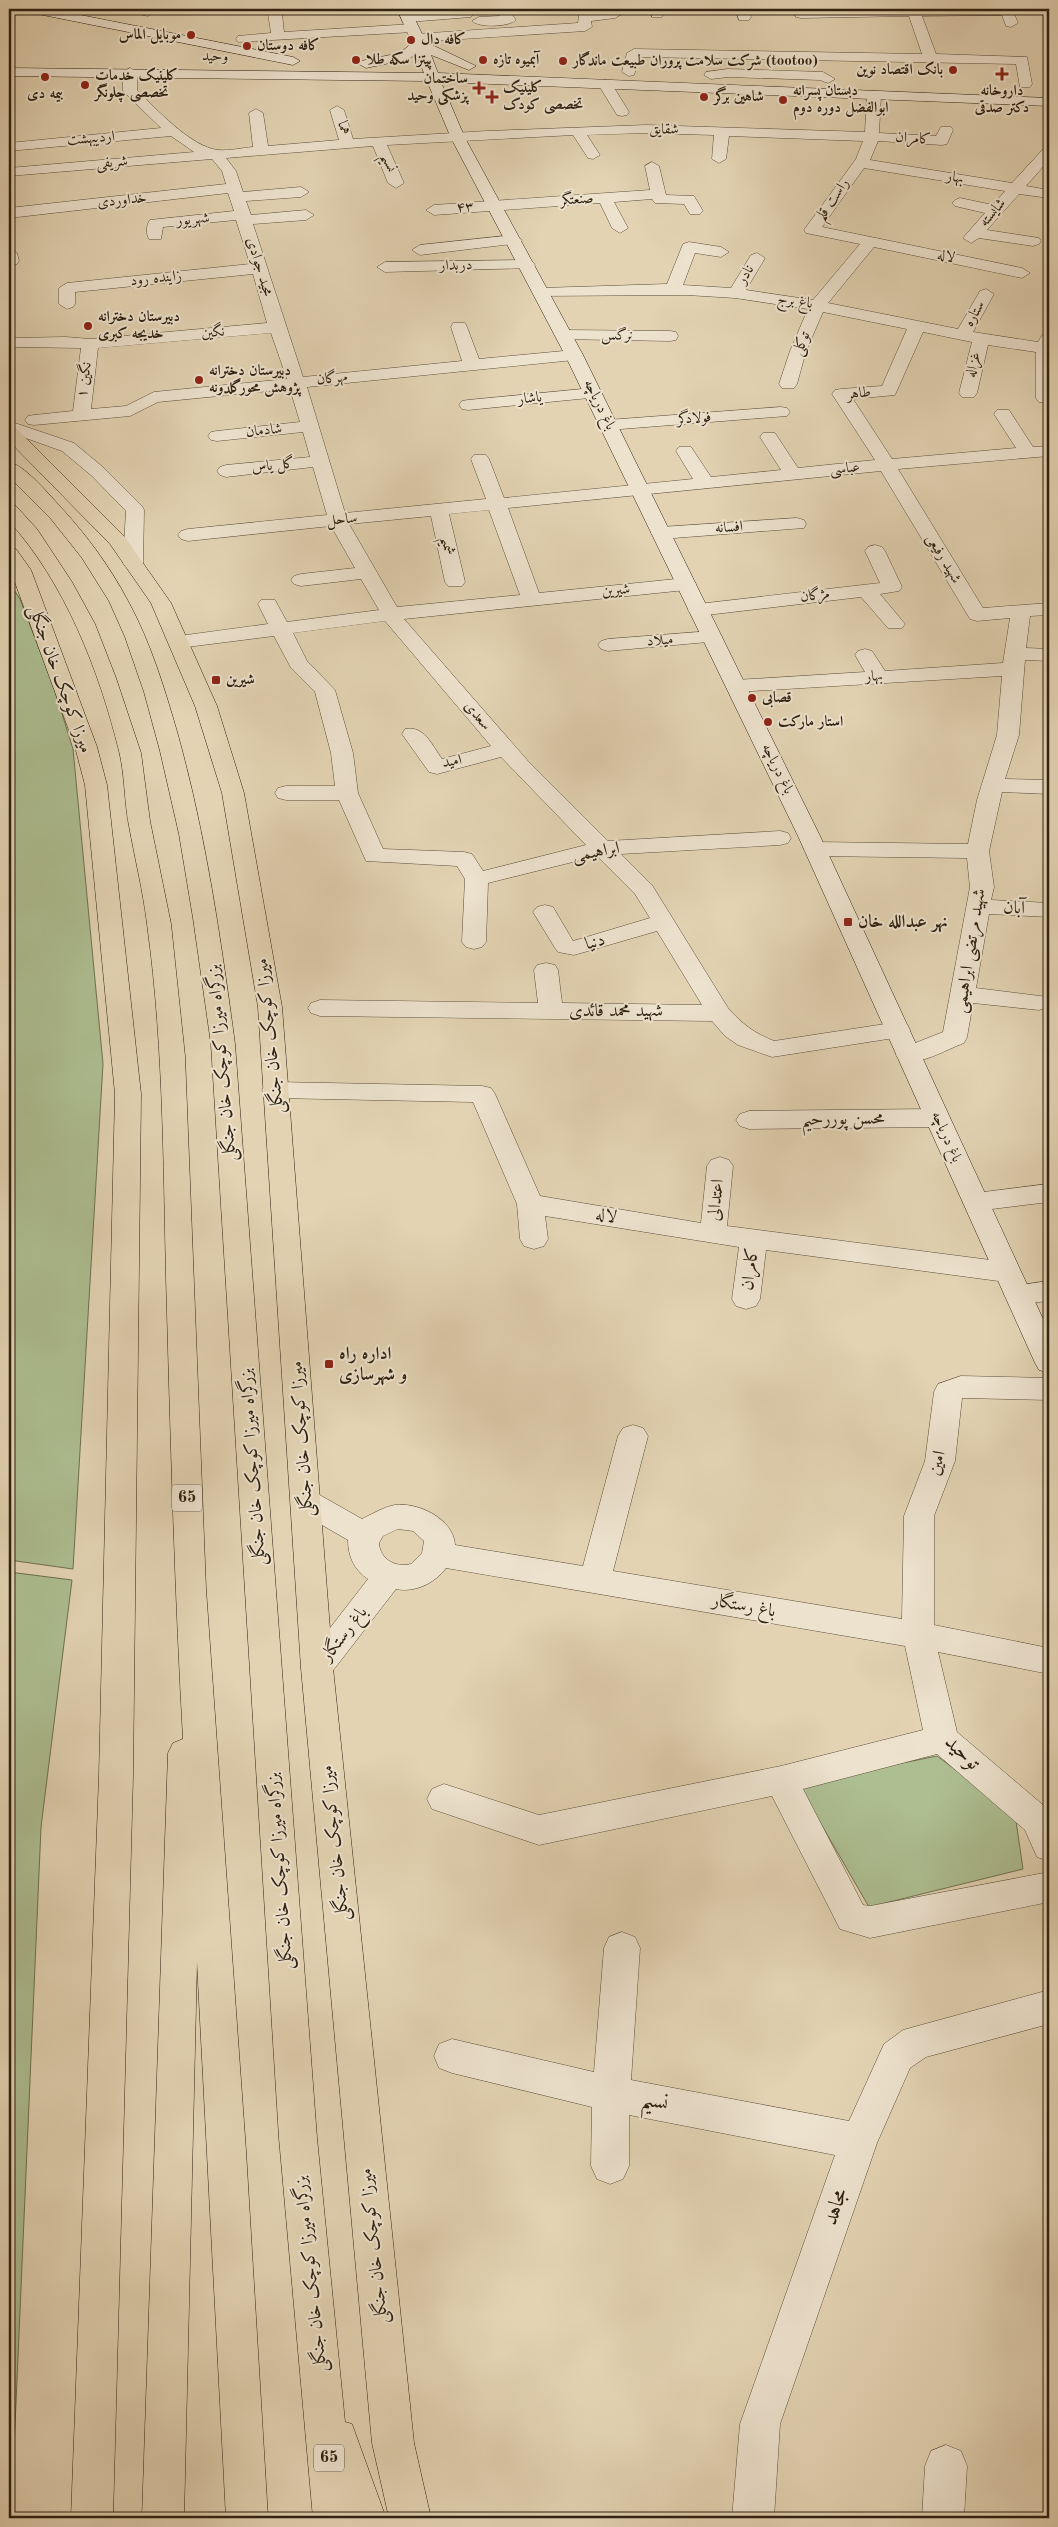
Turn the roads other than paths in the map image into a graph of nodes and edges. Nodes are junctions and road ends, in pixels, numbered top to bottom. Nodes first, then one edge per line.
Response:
1 (33, 9) edge
2 (281, 9) edge
3 (502, 9) edge
4 (614, 9) edge
5 (799, 9) edge
6 (914, 12) junction
7 (466, 14) dead end
8 (580, 14) edge
9 (411, 23) edge
10 (1011, 23) dead end
11 (529, 30) junction
12 (137, 31) junction
13 (278, 37) junction
14 (243, 39) dead end
15 (746, 42) dead end
16 (840, 42) dead end
17 (143, 44) dead end
18 (536, 45) dead end
19 (746, 56) junction
20 (844, 58) junction
21 (931, 58) junction
22 (9, 59) edge
23 (293, 61) junction
24 (469, 66) junction
25 (369, 71) junction
26 (430, 71) junction
27 (9, 72) edge
28 (130, 72) junction
29 (629, 72) junction
30 (524, 74) junction
31 (485, 80) junction
32 (605, 84) junction
33 (1041, 85) dead end
34 (874, 95) junction
35 (440, 98) junction
36 (1049, 102) edge
37 (337, 110) dead end
38 (622, 112) dead end
39 (256, 113) dead end
40 (687, 113) dead end
41 (683, 130) junction
42 (946, 130) dead end
43 (174, 131) junction
44 (722, 131) junction
45 (578, 132) junction
46 (871, 136) junction
47 (458, 138) junction
48 (379, 143) junction
49 (348, 145) junction
50 (9, 147) edge
51 (261, 151) junction
52 (1049, 151) edge
53 (216, 154) junction
54 (593, 155) dead end
55 (719, 159) dead end
56 (861, 163) junction
57 (652, 166) dead end
58 (9, 172) edge
59 (396, 183) dead end
60 (1015, 188) junction
61 (302, 192) dead end
62 (236, 193) junction
63 (183, 194) junction
64 (659, 194) junction
65 (1049, 194) edge
66 (605, 198) junction
67 (132, 200) junction
68 (960, 203) dead end
69 (496, 206) junction
70 (185, 210) dead end
71 (434, 210) dead end
72 (996, 210) junction
73 (694, 211) dead end
74 (9, 213) edge
75 (306, 215) dead end
76 (139, 216) dead end
77 (244, 218) junction
78 (620, 228) dead end
79 (697, 230) dead end
80 (155, 236) dead end
81 (514, 240) junction
82 (870, 242) junction
83 (1033, 242) dead end
84 (689, 247) junction
85 (420, 250) dead end
86 (721, 252) dead end
87 (757, 258) dead end
88 (190, 260) dead end
89 (259, 262) junction
90 (527, 265) junction
91 (385, 266) dead end
92 (1022, 273) dead end
93 (673, 290) junction
94 (542, 293) junction
95 (736, 293) junction
96 (986, 294) dead end
97 (67, 304) dead end
98 (818, 305) junction
99 (917, 326) junction
100 (277, 327) junction
101 (459, 327) dead end
102 (564, 335) junction
103 (963, 335) junction
104 (670, 336) dead end
105 (981, 338) junction
106 (16, 342) dead end
107 (90, 344) junction
108 (1048, 345) edge
109 (574, 355) junction
110 (472, 365) junction
111 (297, 383) junction
112 (788, 384) dead end
113 (592, 393) junction
114 (968, 393) dead end
115 (1045, 398) dead end
116 (468, 405) dead end
117 (781, 412) dead end
118 (1003, 414) dead end
119 (80, 416) junction
120 (21, 425) edge
121 (608, 425) junction
122 (9, 426) edge
123 (310, 426) junction
124 (217, 436) dead end
125 (769, 437) dead end
126 (685, 451) dead end
127 (1049, 451) edge
128 (1028, 453) junction
129 (480, 459) dead end
130 (320, 461) junction
131 (887, 465) junction
132 (9, 468) edge
133 (226, 471) dead end
134 (793, 475) junction
135 (706, 484) junction
136 (640, 491) junction
137 (495, 505) junction
138 (9, 510) edge
139 (439, 511) junction
140 (338, 521) junction
141 (797, 524) dead end
142 (661, 533) junction
143 (188, 535) dead end
144 (875, 551) dead end
145 (9, 553) edge
146 (133, 563) junction
147 (367, 572) junction
148 (300, 580) dead end
149 (455, 582) dead end
150 (686, 584) junction
151 (866, 590) junction
152 (532, 600) junction
153 (268, 604) dead end
154 (1049, 609) edge
155 (698, 610) junction
156 (1021, 611) junction
157 (391, 614) junction
158 (895, 624) dead end
159 (279, 630) junction
160 (712, 636) junction
161 (178, 642) junction
162 (608, 645) dead end
163 (940, 652) dead end
164 (865, 655) dead end
165 (1049, 655) edge
166 (1014, 661) junction
167 (946, 673) junction
168 (878, 677) junction
169 (736, 686) junction
170 (413, 734) dead end
171 (506, 749) junction
172 (993, 785) junction
173 (1049, 787) edge
174 (286, 793) dead end
175 (347, 793) junction
176 (780, 838) dead end
177 (604, 848) junction
178 (815, 849) junction
179 (978, 851) junction
180 (477, 879) junction
181 (978, 906) junction
182 (1049, 910) edge
183 (545, 912) dead end
184 (663, 922) junction
185 (474, 942) dead end
186 (546, 970) dead end
187 (964, 994) junction
188 (1039, 1002) dead end
189 (320, 1008) dead end
190 (551, 1011) junction
191 (719, 1013) junction
192 (898, 1030) junction
193 (909, 1055) junction
194 (275, 1090) junction
195 (937, 1118) junction
196 (749, 1120) dead end
197 (720, 1166) dead end
198 (1049, 1193) edge
199 (976, 1202) junction
200 (530, 1204) junction
201 (713, 1234) junction
202 (754, 1238) junction
203 (534, 1239) dead end
204 (1012, 1283) junction
205 (1049, 1291) edge
206 (746, 1299) dead end
207 (1049, 1363) edge
208 (1049, 1389) edge
209 (634, 1436) dead end
210 (306, 1502) junction
211 (366, 1536) junction
212 (438, 1554) junction
213 (388, 1576) junction
214 (595, 1580) junction
215 (190, 1589) junction
216 (918, 1635) junction
217 (1049, 1661) edge
218 (318, 1668) junction
219 (942, 1739) junction
220 (781, 1780) junction
221 (444, 1799) dead end
222 (1049, 1846) edge
223 (1049, 1887) edge
224 (622, 1948) dead end
225 (1049, 2007) edge
226 (452, 2056) dead end
227 (611, 2094) junction
228 (859, 2142) junction
229 (610, 2166) dead end
230 (323, 2397) junction
231 (946, 2466) dead end
232 (92, 2518) edge
233 (163, 2518) edge
234 (247, 2518) edge
235 (334, 2518) edge
236 (365, 2518) edge
237 (410, 2518) edge
238 (753, 2518) edge
239 (943, 2518) edge

1 - 12 street
2 - 13 street
3 - 9 street
4 - 8 street
5 - 6 street
6 - 10 street
6 - 21 street
7 - 9 street
8 - 11 street
9 - 11 street
9 - 13 street
9 - 24 street
9 - 25 street
9 - 26 street, باغ دریاچه
11 - 18 street
12 - 17 street
12 - 23 street
13 - 14 street
15 - 19 street
16 - 20 street
19 - 20 street
19 - 29 street
20 - 21 street
20 - 29 street, وحید
21 - 33 street
22 - 23 street, وحید
23 - 25 street, وحید
24 - 26 street, وحید
24 - 30 street, وحید
25 - 26 street, وحید
25 - 28 street, وحید
25 - 35 street
26 - 31 street, وحید
26 - 35 street, باغ دریاچه
27 - 28 street, وحید
28 - 43 street
29 - 30 street, وحید
30 - 31 street, وحید
30 - 32 street, وحید
31 - 35 street
32 - 34 street, وحید
32 - 38 street
34 - 36 street, وحید
34 - 46 street, راست قلم
35 - 47 street, باغ دریاچه
37 - 49 street, هما
39 - 51 street
40 - 41 street
41 - 44 street, شقایق
41 - 45 street, شقایق
42 - 46 street, کامران
43 - 50 street, اردیبهشت
43 - 53 street
44 - 46 street, شقایق
44 - 55 street
45 - 47 street, شقایق
45 - 54 street
46 - 56 street, راست قلم
47 - 48 street
47 - 69 street, باغ دریاچه
48 - 49 street
48 - 59 street, نسیم
49 - 51 street
51 - 53 street
52 - 60 street
53 - 58 street, شریفی
53 - 62 street, مجید جوادی
56 - 60 street, بهار
56 - 82 street, راست قلم
57 - 64 street
60 - 65 street, بهار
60 - 72 street, شایسته
61 - 62 street, خداوردی
62 - 63 street, خداوردی
62 - 77 street, مجید جوادی
63 - 67 street, خداوردی
63 - 70 street
64 - 66 street, صنعتگر
64 - 73 street, صنعتگر
66 - 69 street, صنعتگر
66 - 78 street
67 - 74 street, خداوردی
67 - 76 street
68 - 72 street
69 - 71 street, ۴۳
69 - 81 street, باغ دریاچه
72 - 83 street, شایسته
75 - 77 street
77 - 80 street, شهریور
77 - 89 street, مجید جوادی
79 - 84 street
81 - 85 street
81 - 90 street, باغ دریاچه
82 - 92 street, لاله
82 - 98 street
84 - 86 street
84 - 93 street
87 - 95 street, نادر
88 - 89 street
89 - 97 street, زاینده رود
89 - 100 street, مجید جوادی
90 - 91 street, دربدار
90 - 94 street, باغ دریاچه
93 - 94 street, باغ برج
93 - 95 street, باغ برج
94 - 102 street, باغ دریاچه
95 - 98 street, باغ برج
96 - 103 street, ستاره
98 - 99 street, باغ برج
98 - 112 street, توکلی
99 - 103 street, باغ برج
99 - 131 street, طاهر
100 - 107 street, نگین
100 - 111 street, مجید جوادی
101 - 110 street
102 - 104 street, نرگس
102 - 109 street, باغ دریاچه
103 - 105 street, باغ برج
105 - 108 street, باغ برج
105 - 114 street, غزاله
106 - 107 street, نگین
107 - 119 street, نگین ۱
108 - 115 street, باغ برج
109 - 110 street, مهرگان
109 - 113 street, باغ دریاچه
110 - 111 street, مهرگان
111 - 119 street, مهرگان
111 - 123 street, سعدی
113 - 116 street, یاشار
113 - 121 street, باغ دریاچه
117 - 121 street, فولادگر
118 - 128 street
119 - 120 street, مهرگان
120 - 146 main road, میرزا کوچک خان جنگلی
121 - 136 street, باغ دریاچه
122 - 146 street
123 - 124 street, شادمان
123 - 130 street, سعدی
125 - 134 street
126 - 135 street
127 - 128 street, عباسی
128 - 131 street, عباسی
129 - 137 street
130 - 133 street, گل یاس
130 - 140 street, سعدی
131 - 134 street, عباسی
131 - 156 street, شهید رفیعی
132 - 230 main road, بزرگراه میرزا کوچک خان جنگلی / 65
134 - 135 street, عباسی
135 - 136 street, عباسی
136 - 137 street, ساحل
136 - 142 street, باغ دریاچه
137 - 139 street, ساحل
137 - 152 street
138 - 215 main road, 65
139 - 140 street, ساحل
139 - 149 street, شمیم
140 - 143 street, ساحل
140 - 147 street, سعدی
141 - 142 street, افسانه
142 - 150 street, باغ دریاچه
144 - 151 street, مژگان
145 - 232 main road, میرزا کوچک خان جنگلی
146 - 161 main road, میرزا کوچک خان جنگلی
147 - 148 street
147 - 157 street, سعدی
150 - 152 street, شیرین
150 - 155 street, باغ دریاچه
151 - 155 street, مژگان
151 - 158 street
152 - 157 street, شیرین
153 - 159 street
154 - 156 street
155 - 160 street, باغ دریاچه
156 - 166 street, شهید مرتضی ابراهیمی
157 - 159 street, شیرین
157 - 171 street, سعدی
159 - 161 street, شیرین
159 - 175 street
160 - 162 street, میلاد
160 - 169 street, باغ دریاچه
161 - 194 main road, میرزا کوچک خان جنگلی
163 - 167 street
164 - 168 street
165 - 166 street
166 - 167 street, بهار
166 - 172 street, شهید مرتضی ابراهیمی
167 - 168 street, بهار
168 - 169 street, بهار
169 - 178 street, باغ دریاچه
170 - 171 street, امید
171 - 177 street, سعدی
172 - 173 street
172 - 179 street, شهید مرتضی ابراهیمی
174 - 175 street
175 - 180 street
176 - 177 street, ابراهیمی
177 - 180 street, ابراهیمی
177 - 184 street, سعدی
178 - 179 street
178 - 192 street, باغ دریاچه
179 - 181 street, شهید مرتضی ابراهیمی
180 - 185 street
181 - 182 street, آبان
181 - 187 street, شهید مرتضی ابراهیمی
183 - 184 street, دنیا
184 - 191 street, سعدی
186 - 190 street
187 - 188 street
187 - 193 street, شهید مرتضی ابراهیمی
189 - 190 street, شهید محمد قائدی
190 - 191 street, شهید محمد قائدی
191 - 192 street
192 - 193 street, باغ دریاچه
193 - 195 street, باغ دریاچه
194 - 200 street
194 - 210 main road, میرزا کوچک خان جنگلی
195 - 196 street, محسن پوررحیم
195 - 199 street, باغ دریاچه
197 - 201 street, اعتدالی
198 - 199 street
199 - 204 street, باغ دریاچه
200 - 201 street, لاله
200 - 203 street
201 - 202 street, لاله
202 - 204 street, لاله
202 - 206 street, کامران
204 - 205 street, لاله
204 - 207 street, باغ دریاچه
208 - 216 street, امین
209 - 214 street
210 - 211 street
210 - 218 main road, میرزا کوچک خان جنگلی
211 - 212 street
211 - 213 street
212 - 213 street
212 - 214 street, باغ رستگار
213 - 218 street, باغ رستگار
214 - 216 street, باغ رستگار
215 - 233 main road
215 - 234 main road, 65
216 - 217 street, باغ رستگار
216 - 219 street, توحید
218 - 237 main road, میرزا کوچک خان جنگلی
219 - 220 street
219 - 222 street, توحید
220 - 221 street
220 - 223 street
224 - 227 street
225 - 228 street, مجاهد
226 - 227 street, نسیم
227 - 228 street, نسیم
227 - 229 street
228 - 238 street, مجاهد
230 - 235 main road, بزرگراه میرزا کوچک خان جنگلی / 65
230 - 236 main road
231 - 239 street

